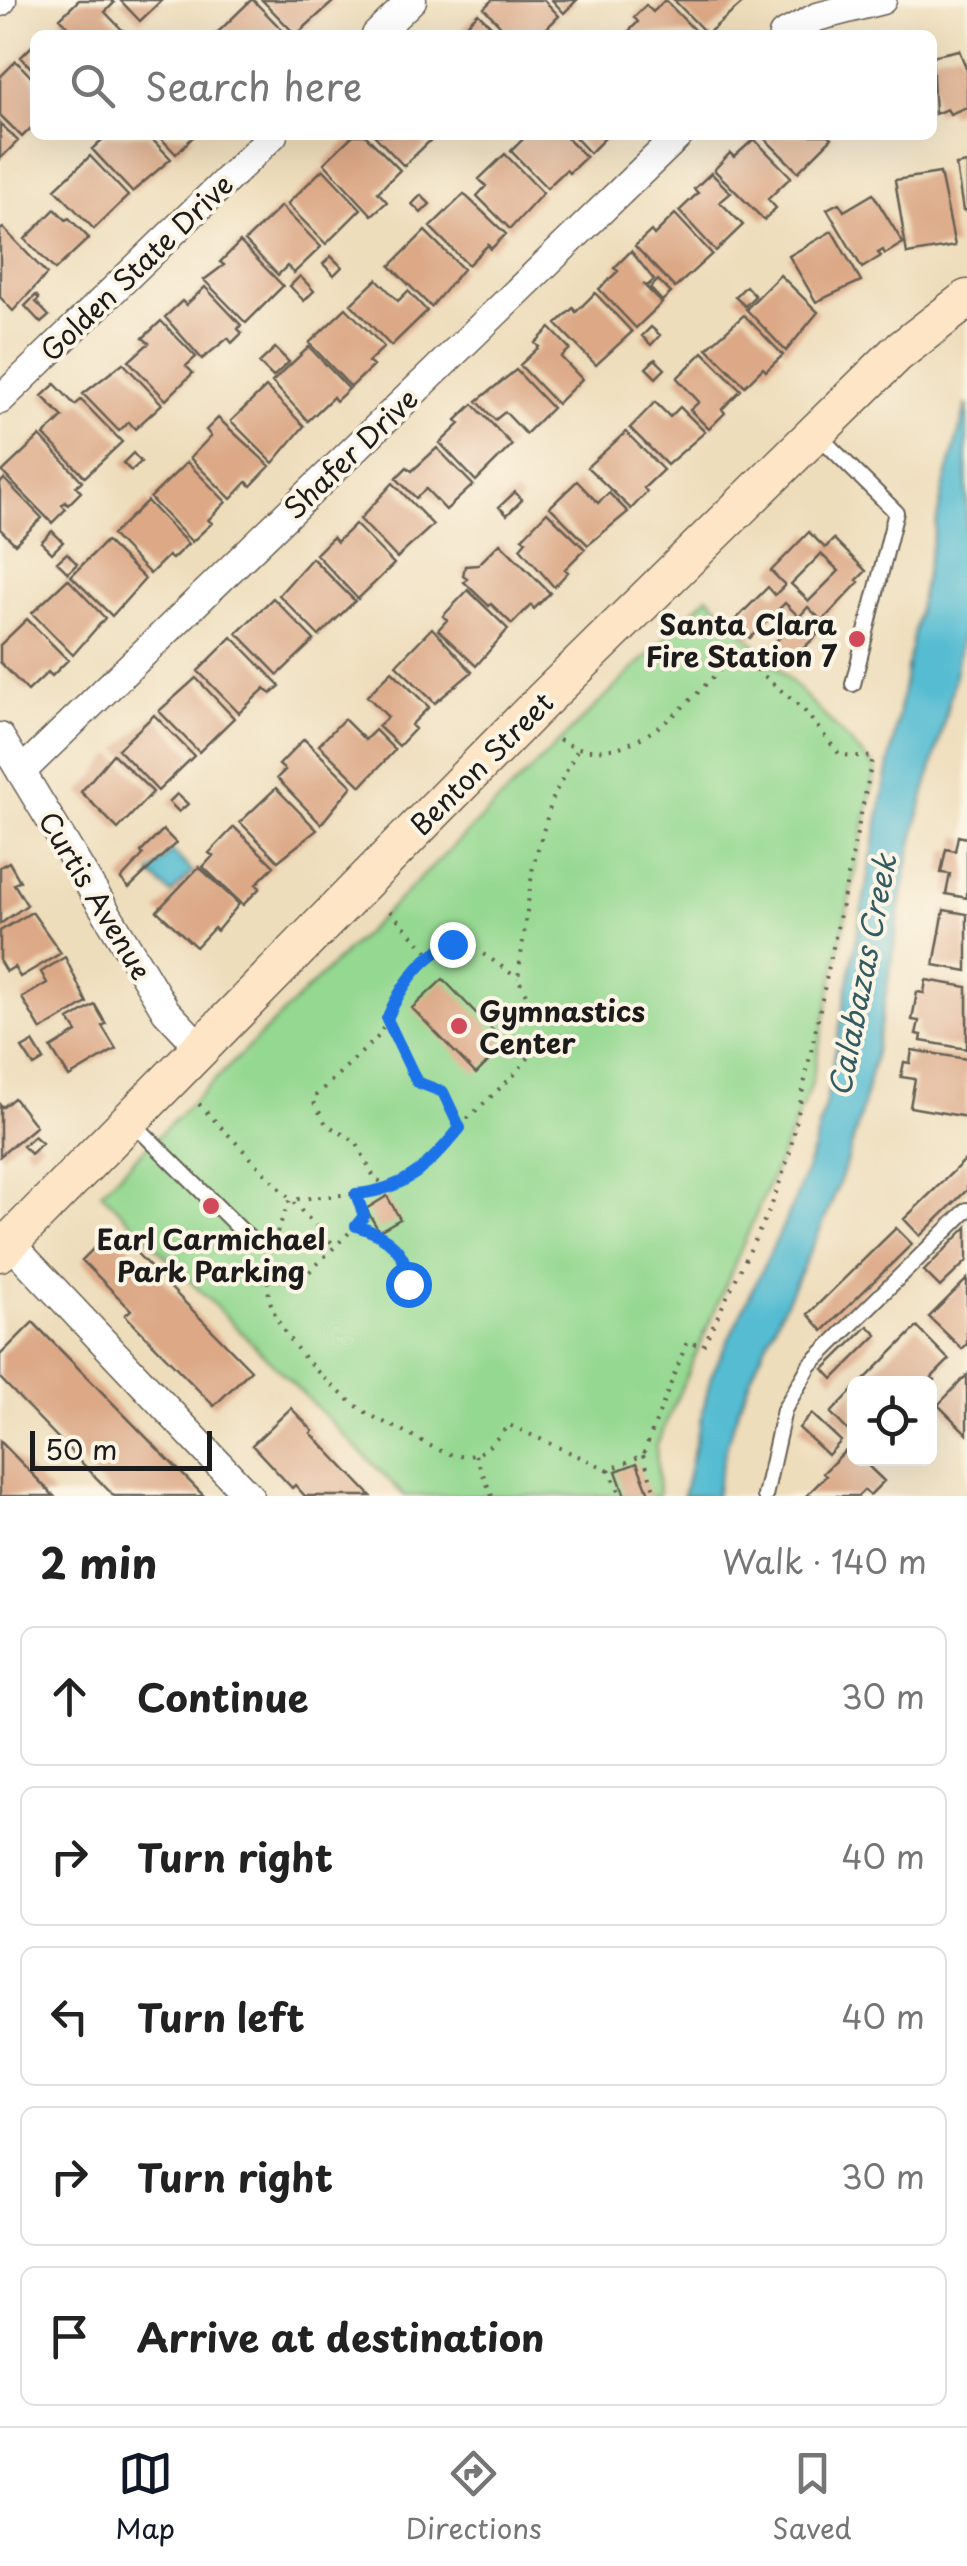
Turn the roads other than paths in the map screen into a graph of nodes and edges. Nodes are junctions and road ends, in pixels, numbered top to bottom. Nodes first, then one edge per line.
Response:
1 (412, 0) edge
2 (882, 0) edge
3 (381, 30) edge
4 (793, 30) edge
5 (268, 140) edge
6 (674, 140) edge
7 (967, 299) edge
8 (0, 400) edge
9 (815, 433) junction
10 (852, 684) dead end
11 (0, 737) edge
12 (21, 772) junction
13 (200, 1047) junction
14 (129, 1119) junction
15 (967, 1210) edge
16 (251, 1240) dead end
17 (5, 1247) edge
18 (249, 1496) edge
19 (765, 1496) edge

1 - 3 street
2 - 4 street
5 - 8 street, Golden State Drive
6 - 12 street, Shafer Drive
7 - 9 main road, Benton Street
9 - 10 lane
9 - 13 main road, Benton Street
11 - 12 street, Curtis Avenue
12 - 13 street, Curtis Avenue
13 - 14 main road, Benton Street
14 - 16 lane
14 - 17 main road, Benton Street
15 - 19 lane
17 - 18 street, Benton Street

